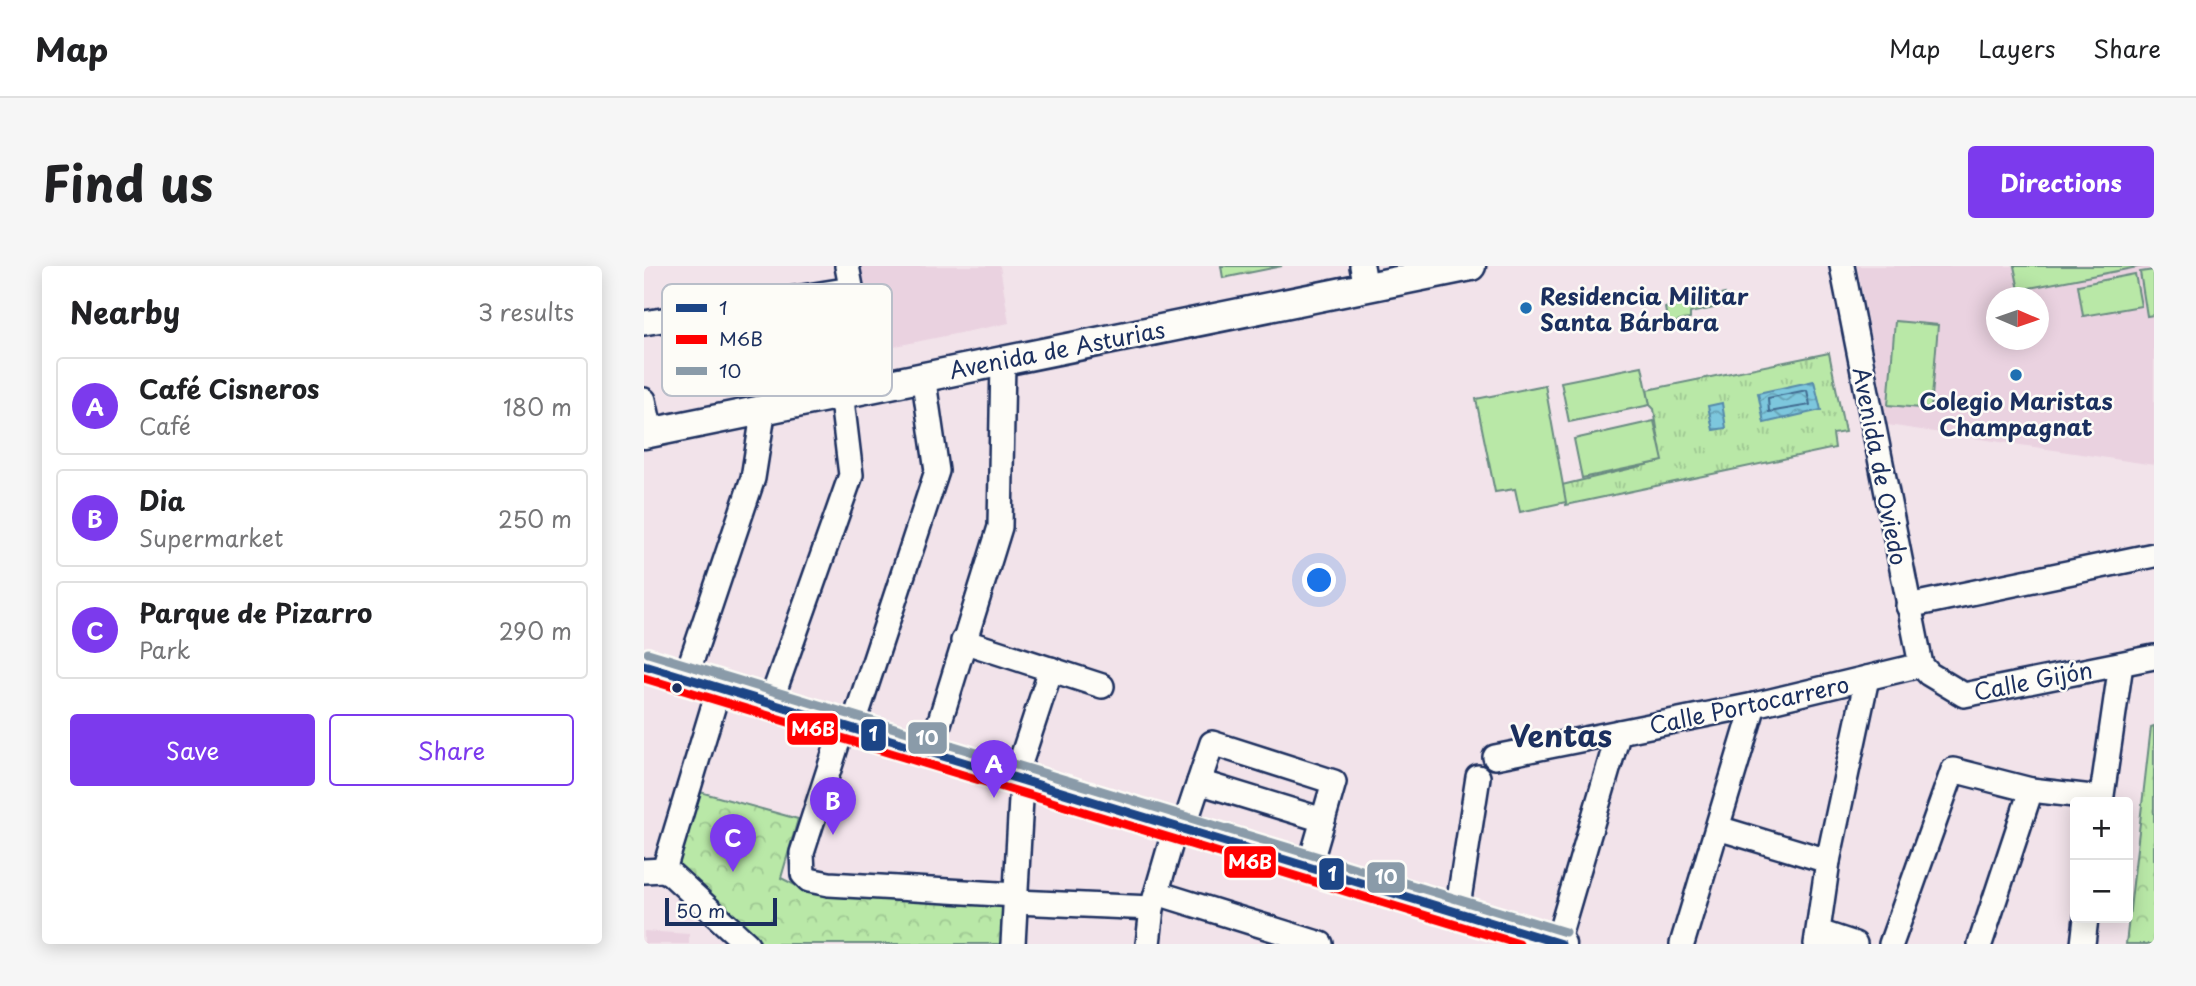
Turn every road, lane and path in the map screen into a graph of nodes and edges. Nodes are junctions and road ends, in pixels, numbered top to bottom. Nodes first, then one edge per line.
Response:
1 (847, 266) edge
2 (1471, 266) edge
3 (1842, 266) edge
4 (1364, 277) edge
5 (850, 284) edge
6 (662, 320) edge
7 (644, 323) edge
8 (1003, 360) junction
9 (923, 375) junction
10 (892, 381) edge
11 (818, 396) edge
12 (842, 396) edge
13 (644, 400) edge
14 (764, 408) junction
15 (648, 433) edge
16 (2154, 555) edge
17 (1908, 606) junction
18 (963, 641) junction
19 (2154, 657) edge
20 (2121, 664) junction
21 (644, 665) edge
22 (1921, 666) junction
23 (1051, 669) junction
24 (685, 677) junction
25 (1867, 678) junction
26 (1102, 686) dead end
27 (719, 688) junction
28 (770, 704) junction
29 (1754, 705) junction
30 (848, 727) junction
31 (1619, 732) junction
32 (930, 753) junction
33 (1494, 757) dead end
34 (1478, 777) dead end
35 (1018, 780) junction
36 (1199, 782) junction
37 (2031, 790) junction
38 (2080, 797) edge
39 (2101, 797) edge
40 (1323, 820) junction
41 (1718, 828) junction
42 (1179, 830) junction
43 (1828, 861) junction
44 (1309, 867) junction
45 (654, 870) edge
46 (1016, 899) junction
47 (1155, 900) junction
48 (1457, 912) junction
49 (2085, 923) edge
50 (1254, 934) edge
51 (1817, 938) edge
52 (1559, 943) edge
53 (747, 944) edge
54 (1013, 944) edge
55 (1148, 944) edge
56 (1321, 944) edge
57 (1682, 944) edge
58 (1855, 944) edge
59 (1891, 944) edge
60 (1979, 944) edge
61 (2083, 944) edge

1 - 5 street
2 - 4 main road, Avenida de Asturias
3 - 17 street, Avenida de Oviedo
4 - 8 main road, Avenida de Asturias
6 - 7 street
8 - 9 main road, Avenida de Asturias
8 - 18 street
9 - 10 main road, Avenida de Asturias
9 - 30 street
11 - 14 main road, Avenida de Asturias
12 - 28 street
13 - 15 street
14 - 15 main road, Avenida de Asturias
14 - 24 street
16 - 17 street
17 - 22 street, Avenida de Oviedo
18 - 23 street
18 - 32 street
19 - 20 street, Calle Gijón
20 - 22 street, Calle Gijón
20 - 39 street
21 - 24 main road
22 - 25 street, Calle Portocarrero
23 - 26 street
23 - 35 street
24 - 27 main road
25 - 29 street, Calle Portocarrero
25 - 43 street
27 - 28 main road
27 - 45 street
28 - 30 main road
29 - 31 street, Calle Portocarrero
29 - 41 street
30 - 32 main road
30 - 46 street
31 - 33 street, Calle Portocarrero
31 - 52 street
32 - 35 main road
34 - 48 street
35 - 42 main road
35 - 46 street
36 - 40 street
36 - 40 street
36 - 42 street
37 - 38 street
37 - 59 street
37 - 60 street
40 - 44 street
41 - 43 street
41 - 57 street
42 - 44 main road
42 - 47 street
43 - 51 street
44 - 48 main road
45 - 53 street
46 - 47 street
46 - 54 street
47 - 50 street
47 - 55 street
48 - 52 main road
49 - 61 street
50 - 56 street
51 - 58 street

